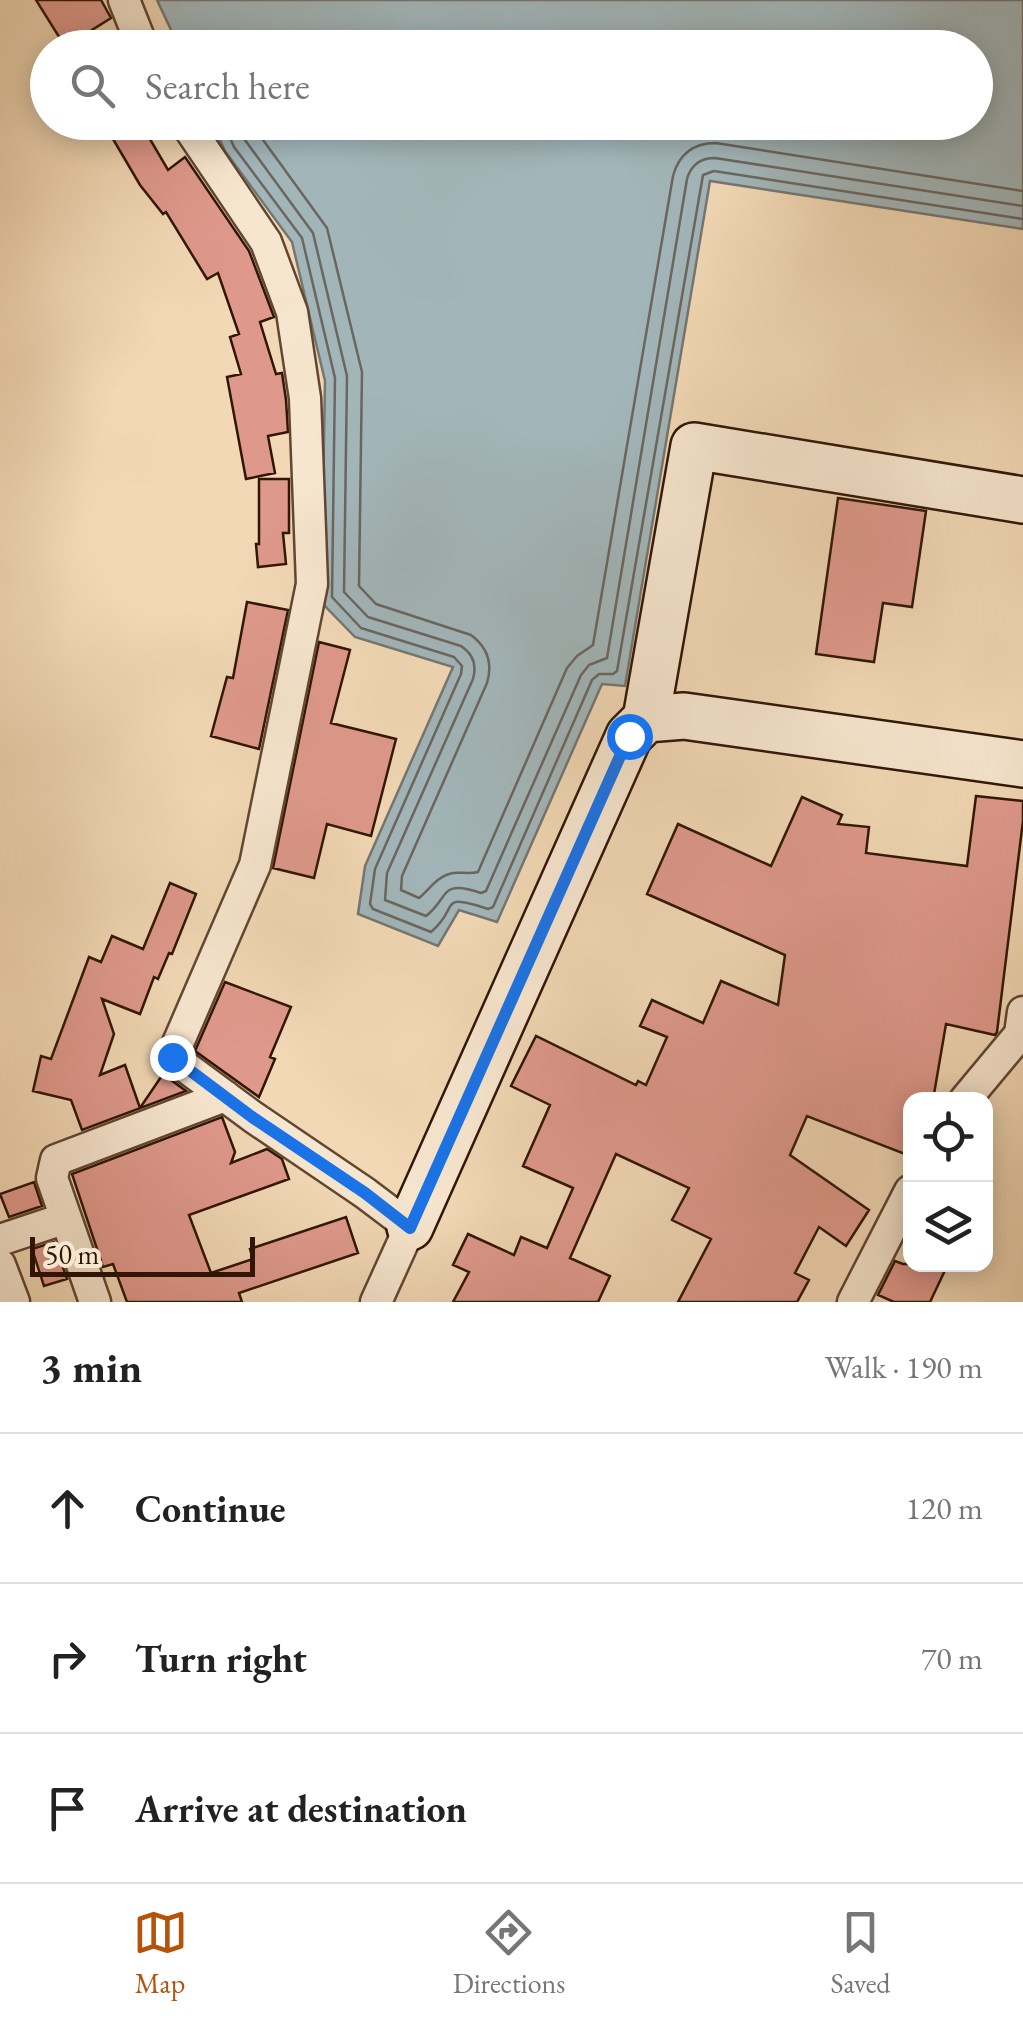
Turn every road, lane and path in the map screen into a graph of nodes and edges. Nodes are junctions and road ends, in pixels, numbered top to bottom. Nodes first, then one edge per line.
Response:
1 (124, 0) edge
2 (136, 30) edge
3 (197, 140) edge
4 (1023, 500) edge
5 (646, 719) junction
6 (1023, 764) edge
7 (1023, 1012) edge
8 (972, 1092) edge
9 (224, 1096) junction
10 (903, 1205) edge
11 (66, 1218) junction
12 (410, 1228) junction
13 (0, 1240) edge
14 (0, 1265) edge
15 (14, 1302) edge
16 (95, 1302) edge
17 (376, 1302) edge
18 (853, 1302) edge

1 - 2 street
3 - 9 street
4 - 5 street
5 - 6 street
5 - 12 street
7 - 8 street
9 - 11 street
9 - 12 street
10 - 18 street
11 - 13 street
11 - 16 street
12 - 17 street
14 - 15 street

